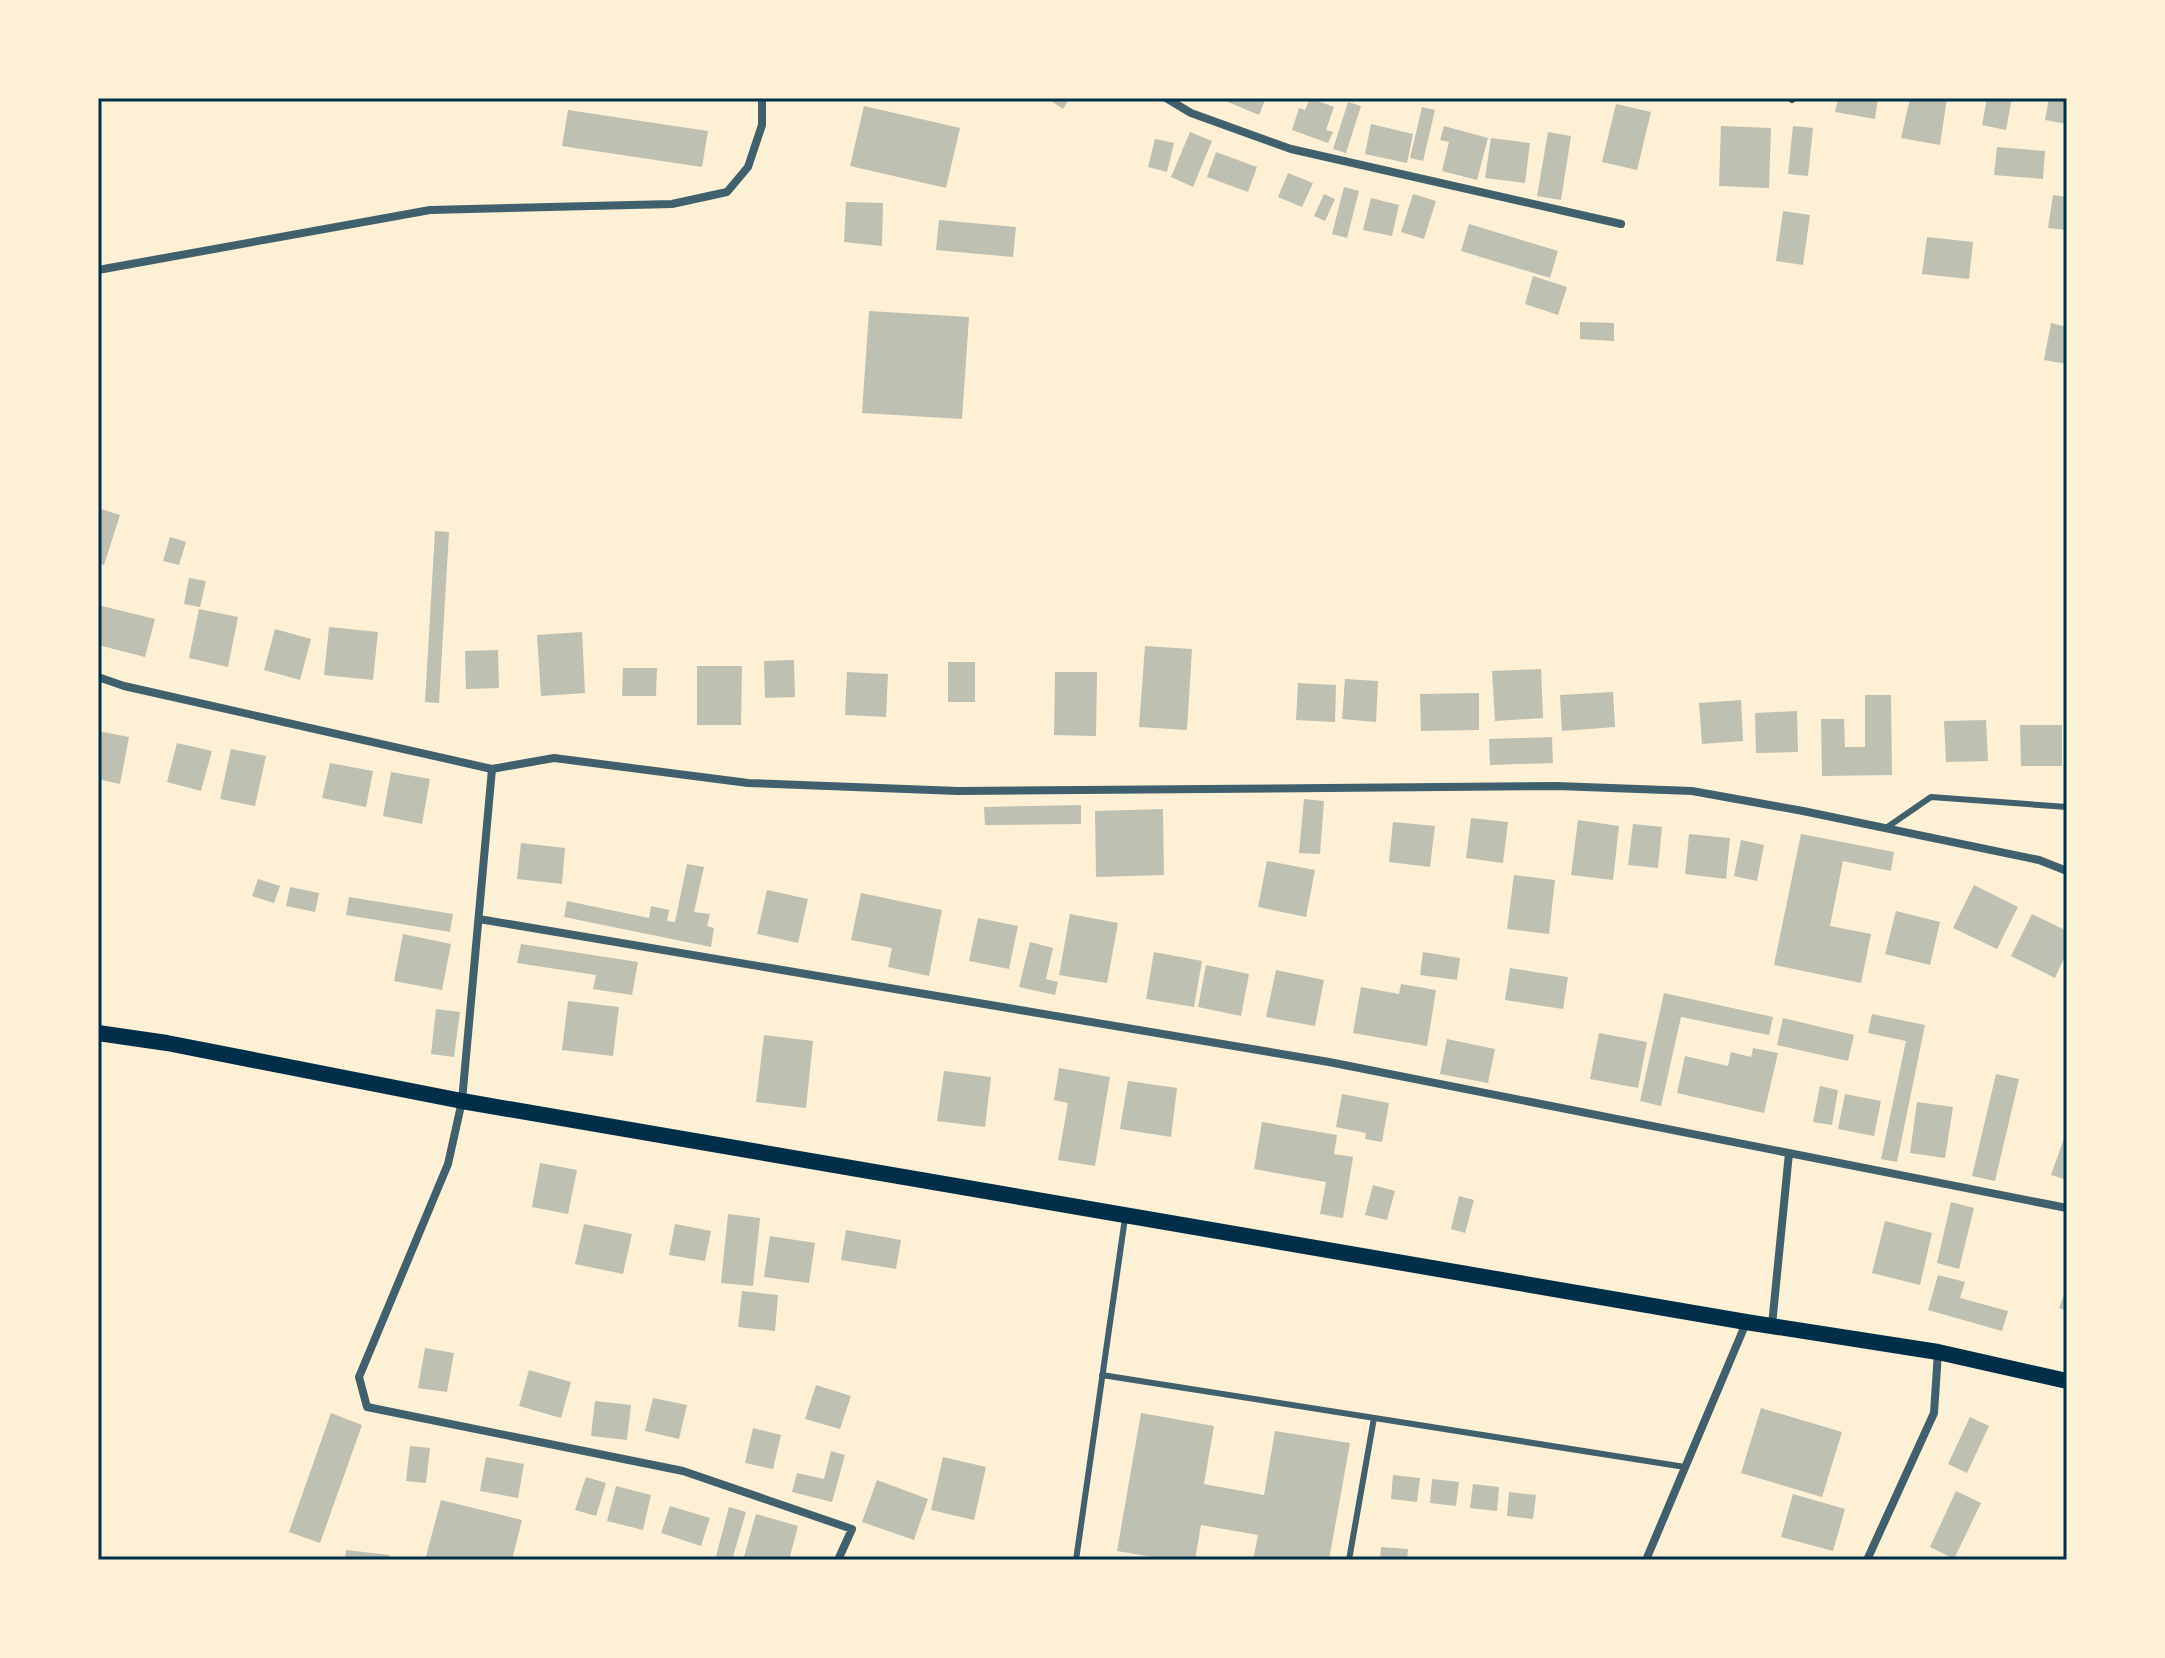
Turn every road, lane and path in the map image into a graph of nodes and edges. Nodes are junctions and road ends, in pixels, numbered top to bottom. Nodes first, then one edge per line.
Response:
1 (762, 98) edge
2 (1166, 98) edge
3 (1621, 224) dead end
4 (98, 270) edge
5 (98, 677) edge
6 (492, 769) junction
7 (2067, 807) edge
8 (1886, 828) junction
9 (2067, 871) edge
10 (479, 919) junction
11 (98, 1033) edge
12 (462, 1101) junction
13 (1789, 1153) junction
14 (2067, 1208) edge
15 (1125, 1215) junction
16 (1746, 1322) junction
17 (1772, 1326) junction
18 (1938, 1352) junction
19 (1102, 1375) junction
20 (2067, 1381) edge
21 (1374, 1418) junction
22 (1685, 1467) junction
23 (838, 1560) edge
24 (1076, 1560) edge
25 (1349, 1560) edge
26 (1646, 1560) edge
27 (1867, 1560) edge

1 - 4 street
2 - 3 street
5 - 6 street
6 - 8 street
6 - 10 street
7 - 8 lane
8 - 9 street
10 - 12 street
10 - 13 street
11 - 12 main road
12 - 15 main road
12 - 23 street
13 - 14 street
13 - 17 street
15 - 16 main road
15 - 19 lane
16 - 17 main road
16 - 22 street
17 - 18 main road
18 - 20 main road
18 - 27 street
19 - 21 lane
19 - 24 lane
21 - 22 lane
21 - 25 lane
22 - 26 street

